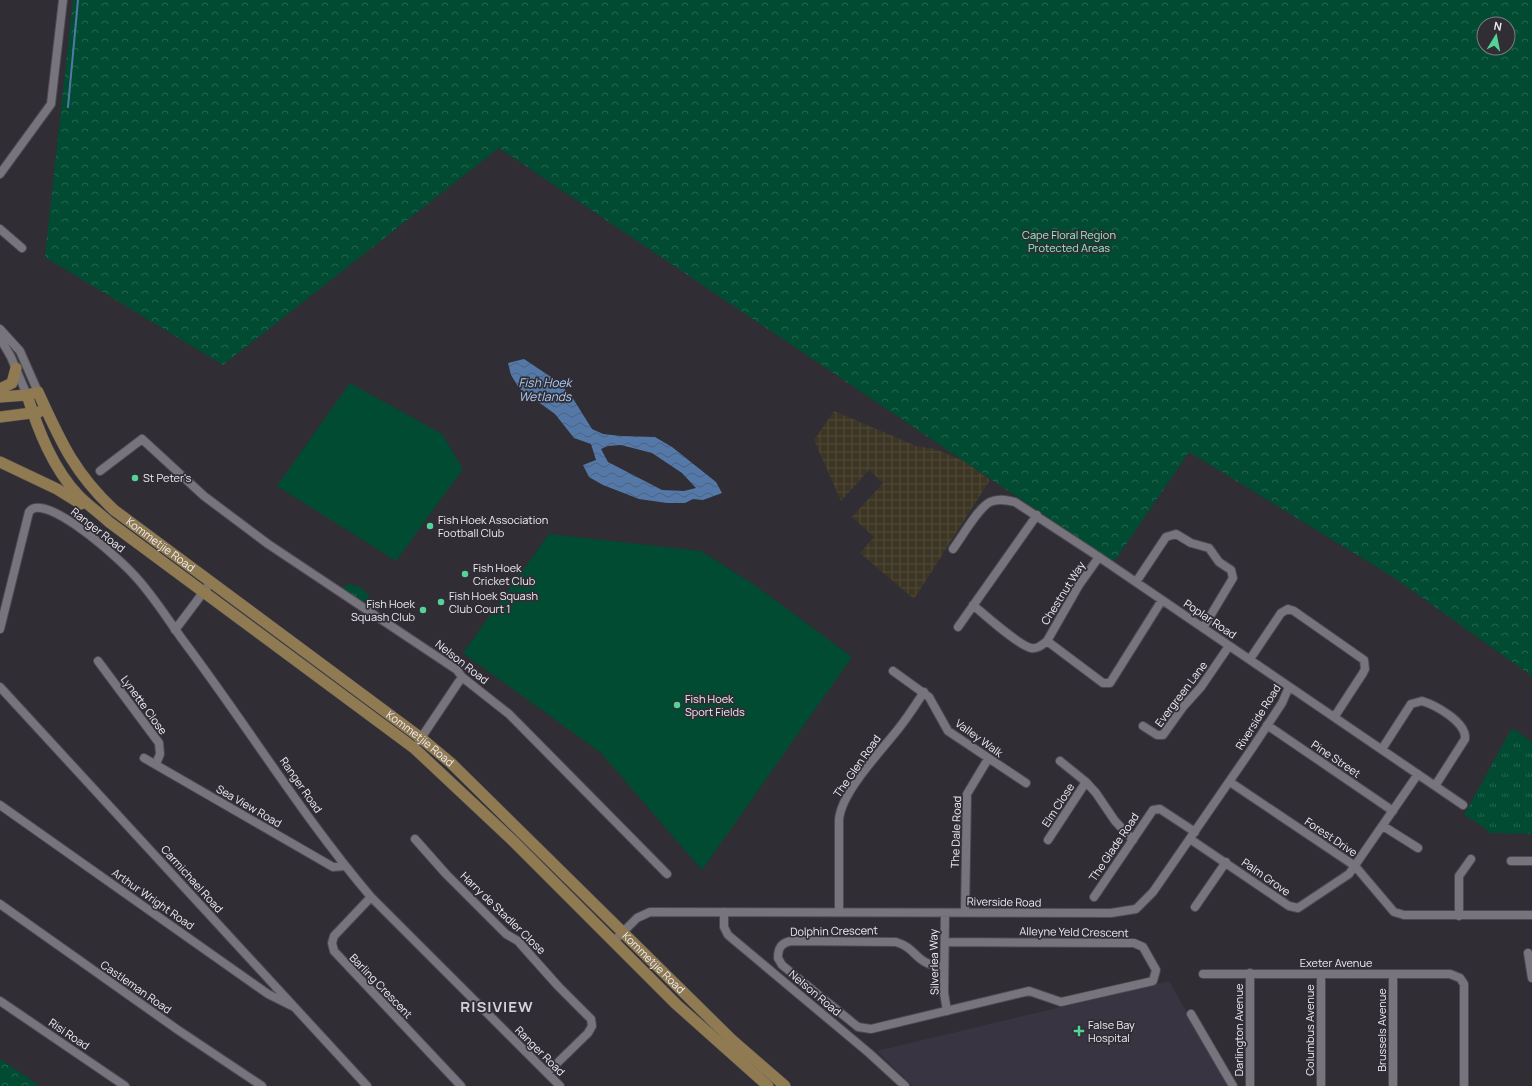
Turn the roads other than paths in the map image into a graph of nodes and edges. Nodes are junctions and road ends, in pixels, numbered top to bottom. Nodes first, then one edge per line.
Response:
1 (64, 0) edge
2 (0, 174) edge
3 (0, 230) edge
4 (22, 248) dead end
5 (0, 330) edge
6 (0, 338) edge
7 (16, 368) junction
8 (0, 389) edge
9 (38, 392) junction
10 (27, 395) junction
11 (0, 397) edge
12 (46, 410) junction
13 (33, 413) junction
14 (0, 417) edge
15 (0, 462) edge
16 (100, 471) dead end
17 (1037, 516) junction
18 (109, 522) junction
19 (953, 549) dead end
20 (1099, 557) junction
21 (211, 582) junction
22 (1136, 582) junction
23 (205, 592) junction
24 (1162, 600) junction
25 (973, 605) junction
26 (958, 627) dead end
27 (1203, 628) junction
28 (0, 629) edge
29 (175, 630) junction
30 (1047, 641) junction
31 (1229, 646) junction
32 (1250, 659) junction
33 (98, 661) dead end
34 (893, 671) dead end
35 (462, 677) junction
36 (0, 687) edge
37 (1290, 687) junction
38 (924, 692) junction
39 (1335, 716) junction
40 (1267, 725) junction
41 (1143, 726) dead end
42 (422, 738) junction
43 (414, 748) junction
44 (1382, 749) junction
45 (144, 758) dead end
46 (988, 759) junction
47 (1060, 761) dead end
48 (156, 764) junction
49 (1418, 774) junction
50 (1086, 782) junction
51 (1230, 782) junction
52 (1026, 783) dead end
53 (1436, 786) junction
54 (0, 804) edge
55 (1463, 805) dead end
56 (1393, 810) junction
57 (1383, 826) junction
58 (1193, 835) junction
59 (415, 840) dead end
60 (1048, 840) dead end
61 (1133, 840) junction
62 (1418, 848) dead end
63 (1471, 859) dead end
64 (1511, 861) dead end
65 (1532, 861) edge
66 (1226, 862) junction
67 (345, 866) junction
68 (1356, 866) junction
69 (667, 874) dead end
70 (371, 896) junction
71 (1094, 897) dead end
72 (0, 904) edge
73 (1195, 907) dead end
74 (839, 911) junction
75 (724, 912) junction
76 (965, 912) junction
77 (944, 913) junction
78 (1532, 915) edge
79 (1459, 916) junction
80 (622, 931) junction
81 (613, 942) junction
82 (945, 942) junction
83 (1528, 953) dead end
84 (944, 967) junction
85 (1203, 974) dead end
86 (1250, 974) junction
87 (1321, 974) junction
88 (1394, 974) junction
89 (1532, 978) edge
90 (0, 1001) edge
91 (295, 1007) junction
92 (947, 1011) junction
93 (1191, 1014) dead end
94 (852, 1023) joint
95 (547, 1073) junction
96 (125, 1086) edge
97 (262, 1086) edge
98 (367, 1086) edge
99 (461, 1086) edge
100 (560, 1086) edge
101 (768, 1086) edge
102 (785, 1086) edge
103 (904, 1086) edge
104 (1234, 1086) edge
105 (1250, 1086) edge
106 (1321, 1086) edge
107 (1393, 1086) edge
108 (1464, 1086) edge

1 - 2 street
3 - 4 street
5 - 9 street
6 - 7 street
7 - 8 main road
7 - 10 street
9 - 10 main road
9 - 12 main road, Kommetjie Road
10 - 11 main road
10 - 13 main road, Kommetjie Road
12 - 13 main road
12 - 21 main road, Kommetjie Road
13 - 14 main road
13 - 18 main road, Kommetjie Road
15 - 18 main road
16 - 35 street, Nelson Road
17 - 19 street, Poplar Road
17 - 20 street, Poplar Road
17 - 25 street
18 - 23 main road, Kommetjie Road
20 - 22 street, Poplar Road
20 - 30 street, Chestnut Way
21 - 23 street
21 - 42 main road, Kommetjie Road
22 - 24 street, Poplar Road
22 - 27 street
23 - 29 street
23 - 43 main road, Kommetjie Road
24 - 27 street, Poplar Road
24 - 30 street
25 - 26 street
25 - 30 street
27 - 31 street, Poplar Road
28 - 29 street, Ranger Road
29 - 67 street, Ranger Road
31 - 32 street, Poplar Road
31 - 41 street, Evergreen Lane
32 - 37 street, Poplar Road
32 - 39 street
33 - 48 street, Lynette Close
34 - 38 street, Valley Walk
35 - 42 street
35 - 69 street, Nelson Road
36 - 91 street, Carmichael Road
37 - 39 street, Poplar Road
37 - 40 street, Riverside Road
38 - 46 street, Valley Walk
38 - 74 street, The Glen Road
39 - 44 street, Poplar Road
40 - 51 street, Riverside Road
40 - 56 street, Pine Street
42 - 43 street
42 - 80 main road, Kommetjie Road
43 - 81 main road, Kommetjie Road
44 - 49 street, Poplar Road
44 - 53 street
45 - 48 street, Sea View Road
46 - 52 street, Valley Walk
46 - 76 street, The Dale Road
47 - 50 street
48 - 67 street, Sea View Road
49 - 53 street, Poplar Road
49 - 56 street, Palm Grove
50 - 60 street, Elm Close
50 - 61 street
51 - 58 street, Riverside Road
51 - 68 street, Forest Drive
53 - 55 street, Poplar Road
54 - 91 street, Arthur Wright Road
56 - 57 street, Palm Grove
57 - 62 street
57 - 68 street, Palm Grove
58 - 61 street, The Glade Road
58 - 66 street, Palm Grove
58 - 76 street, Riverside Road
59 - 95 street, Harry de Stadler Close
61 - 71 street, The Glade Road
63 - 79 street
64 - 65 street
66 - 68 street, Palm Grove
66 - 73 street
67 - 70 street, Ranger Road
68 - 79 street, Forest Drive
70 - 95 street, Ranger Road
70 - 99 street, Barling Crescent
72 - 97 street, Castleman Road
74 - 75 street, Riverside Road
74 - 77 street, Riverside Road
75 - 80 street, Riverside Road
75 - 103 street, Nelson Road
76 - 77 street, Riverside Road
77 - 82 street, Silverlea Way
78 - 79 street, Forest Drive
80 - 81 street, Riverside Road
80 - 102 main road, Kommetjie Road
81 - 101 main road, Kommetjie Road
82 - 84 street, Silverlea Way
82 - 92 street, Alleyne Yeld Crescent
83 - 89 street
84 - 92 street, Silverlea Way
84 - 94 street, Dolphin Crescent
85 - 86 street, Exeter Avenue
86 - 87 street, Exeter Avenue
86 - 105 street, Darlington Avenue
87 - 88 street, Exeter Avenue
87 - 106 street, Columbus Avenue
88 - 107 street, Brussels Avenue
88 - 108 street, Exeter Avenue
90 - 96 street, Risi Road
91 - 98 street, Carmichael Road
92 - 94 street, Alleyne Yeld Crescent
93 - 104 street
95 - 100 street, Ranger Road

